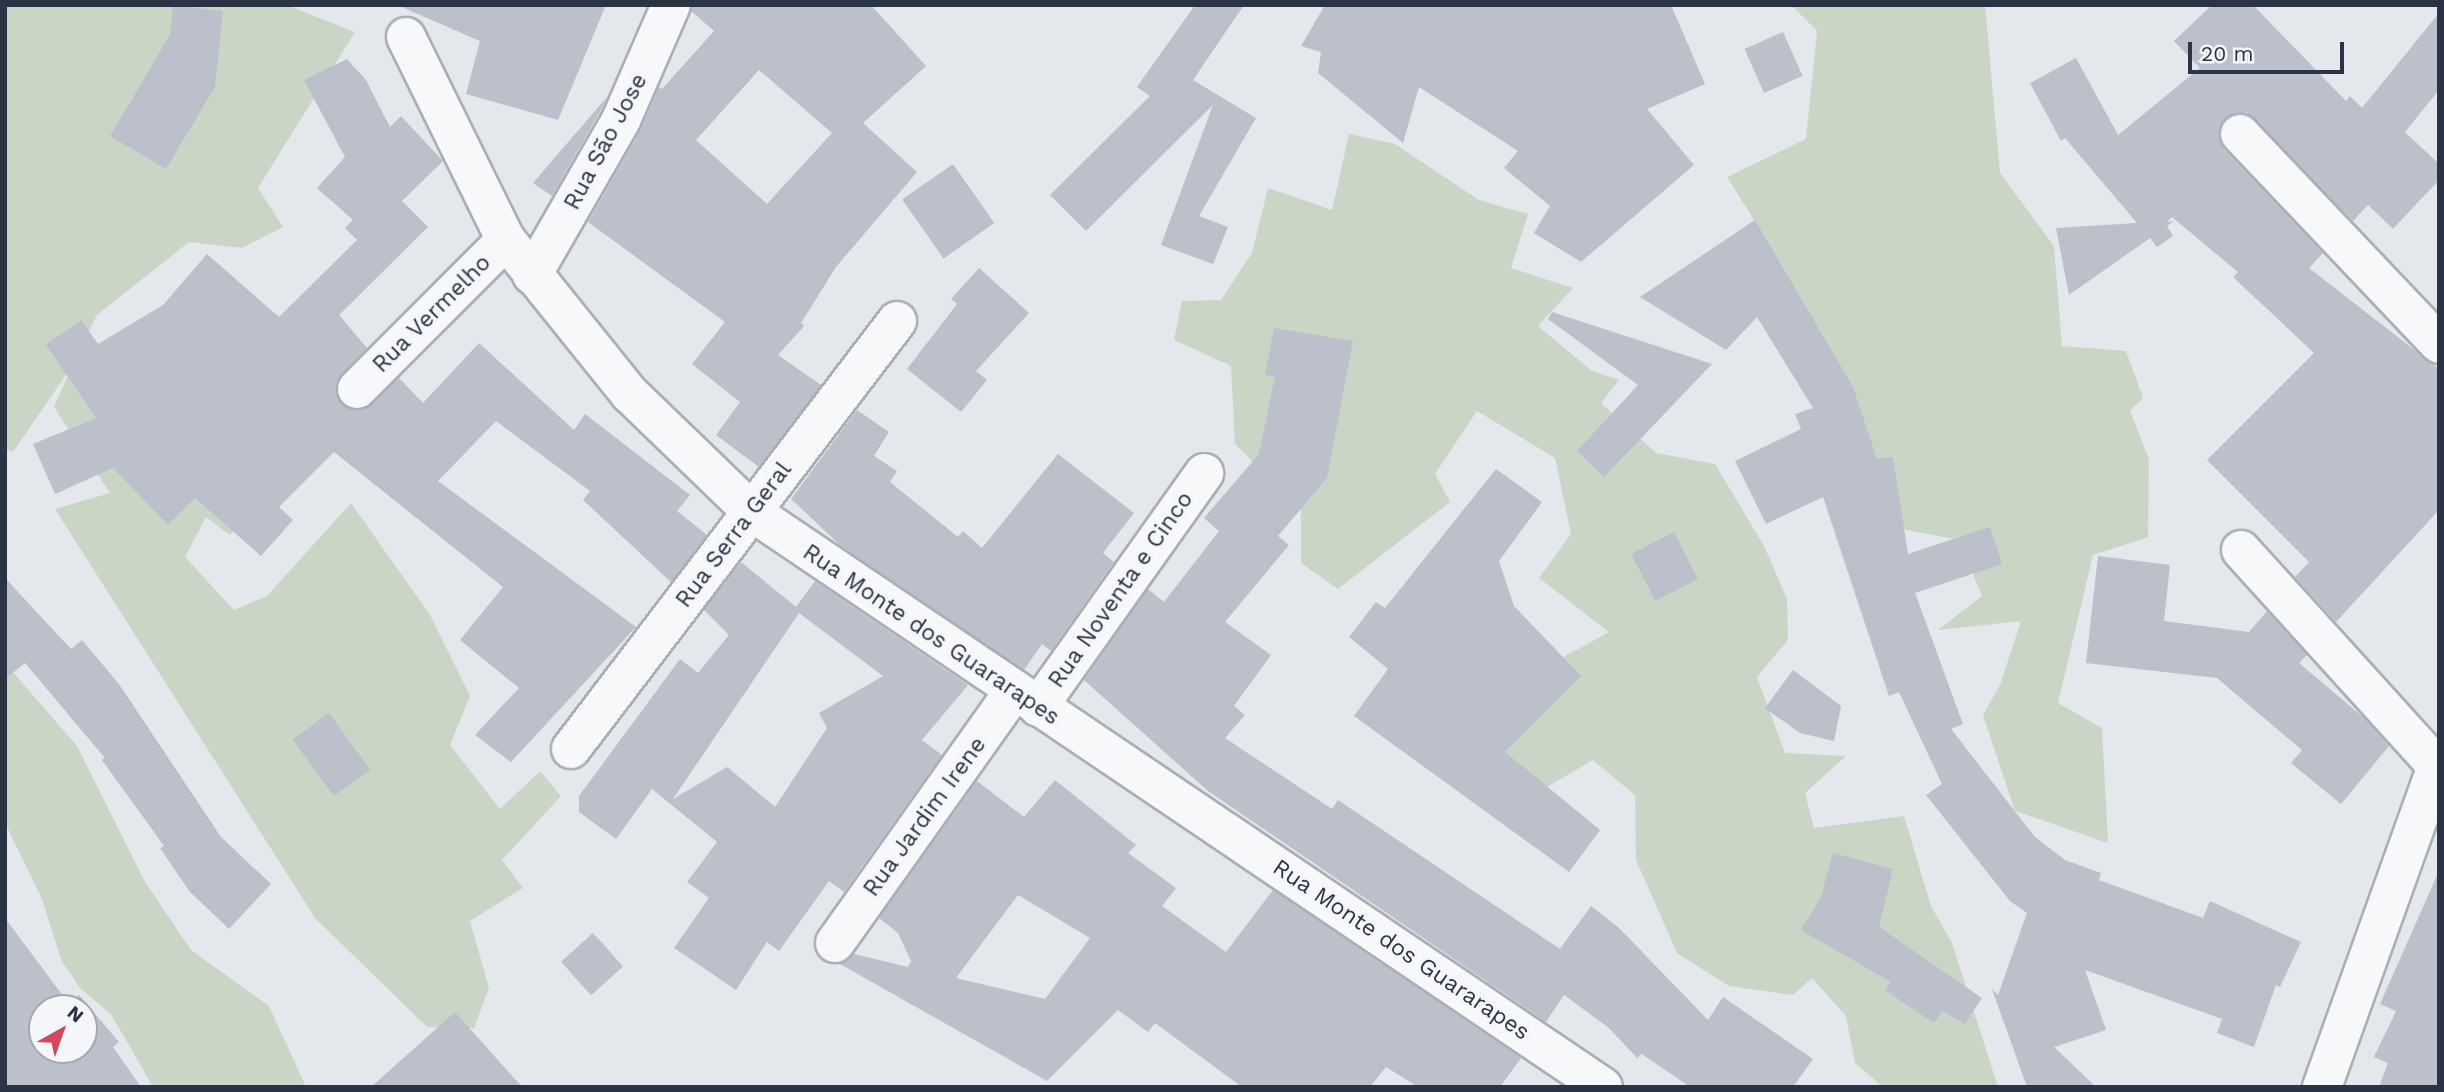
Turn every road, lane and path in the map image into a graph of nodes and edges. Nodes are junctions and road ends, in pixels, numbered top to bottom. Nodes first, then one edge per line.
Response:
1 (671, 5) edge
2 (406, 37) dead end
3 (2240, 134) dead end
4 (506, 240) junction
5 (532, 275) junction
6 (897, 321) dead end
7 (2439, 344) edge
8 (357, 389) dead end
9 (1204, 473) dead end
10 (752, 512) junction
11 (2241, 550) dead end
12 (1027, 699) junction
13 (571, 749) dead end
14 (2438, 763) edge
15 (835, 943) dead end
16 (1603, 1087) edge
17 (2322, 1087) edge

1 - 5 street, Rua São Jose
2 - 4 street, Rua Monte dos Guararapes
3 - 7 street
4 - 5 street, Rua Monte dos Guararapes
4 - 8 street, Rua Vermelho
5 - 10 street, Rua Monte dos Guararapes
6 - 10 street, Rua Serra Geral
9 - 12 street, Rua Noventa e Cinco
10 - 12 street, Rua Monte dos Guararapes
10 - 13 street, Rua Serra Geral
11 - 14 street
12 - 15 street, Rua Jardim Irene
12 - 16 street, Rua Monte dos Guararapes
14 - 17 street

